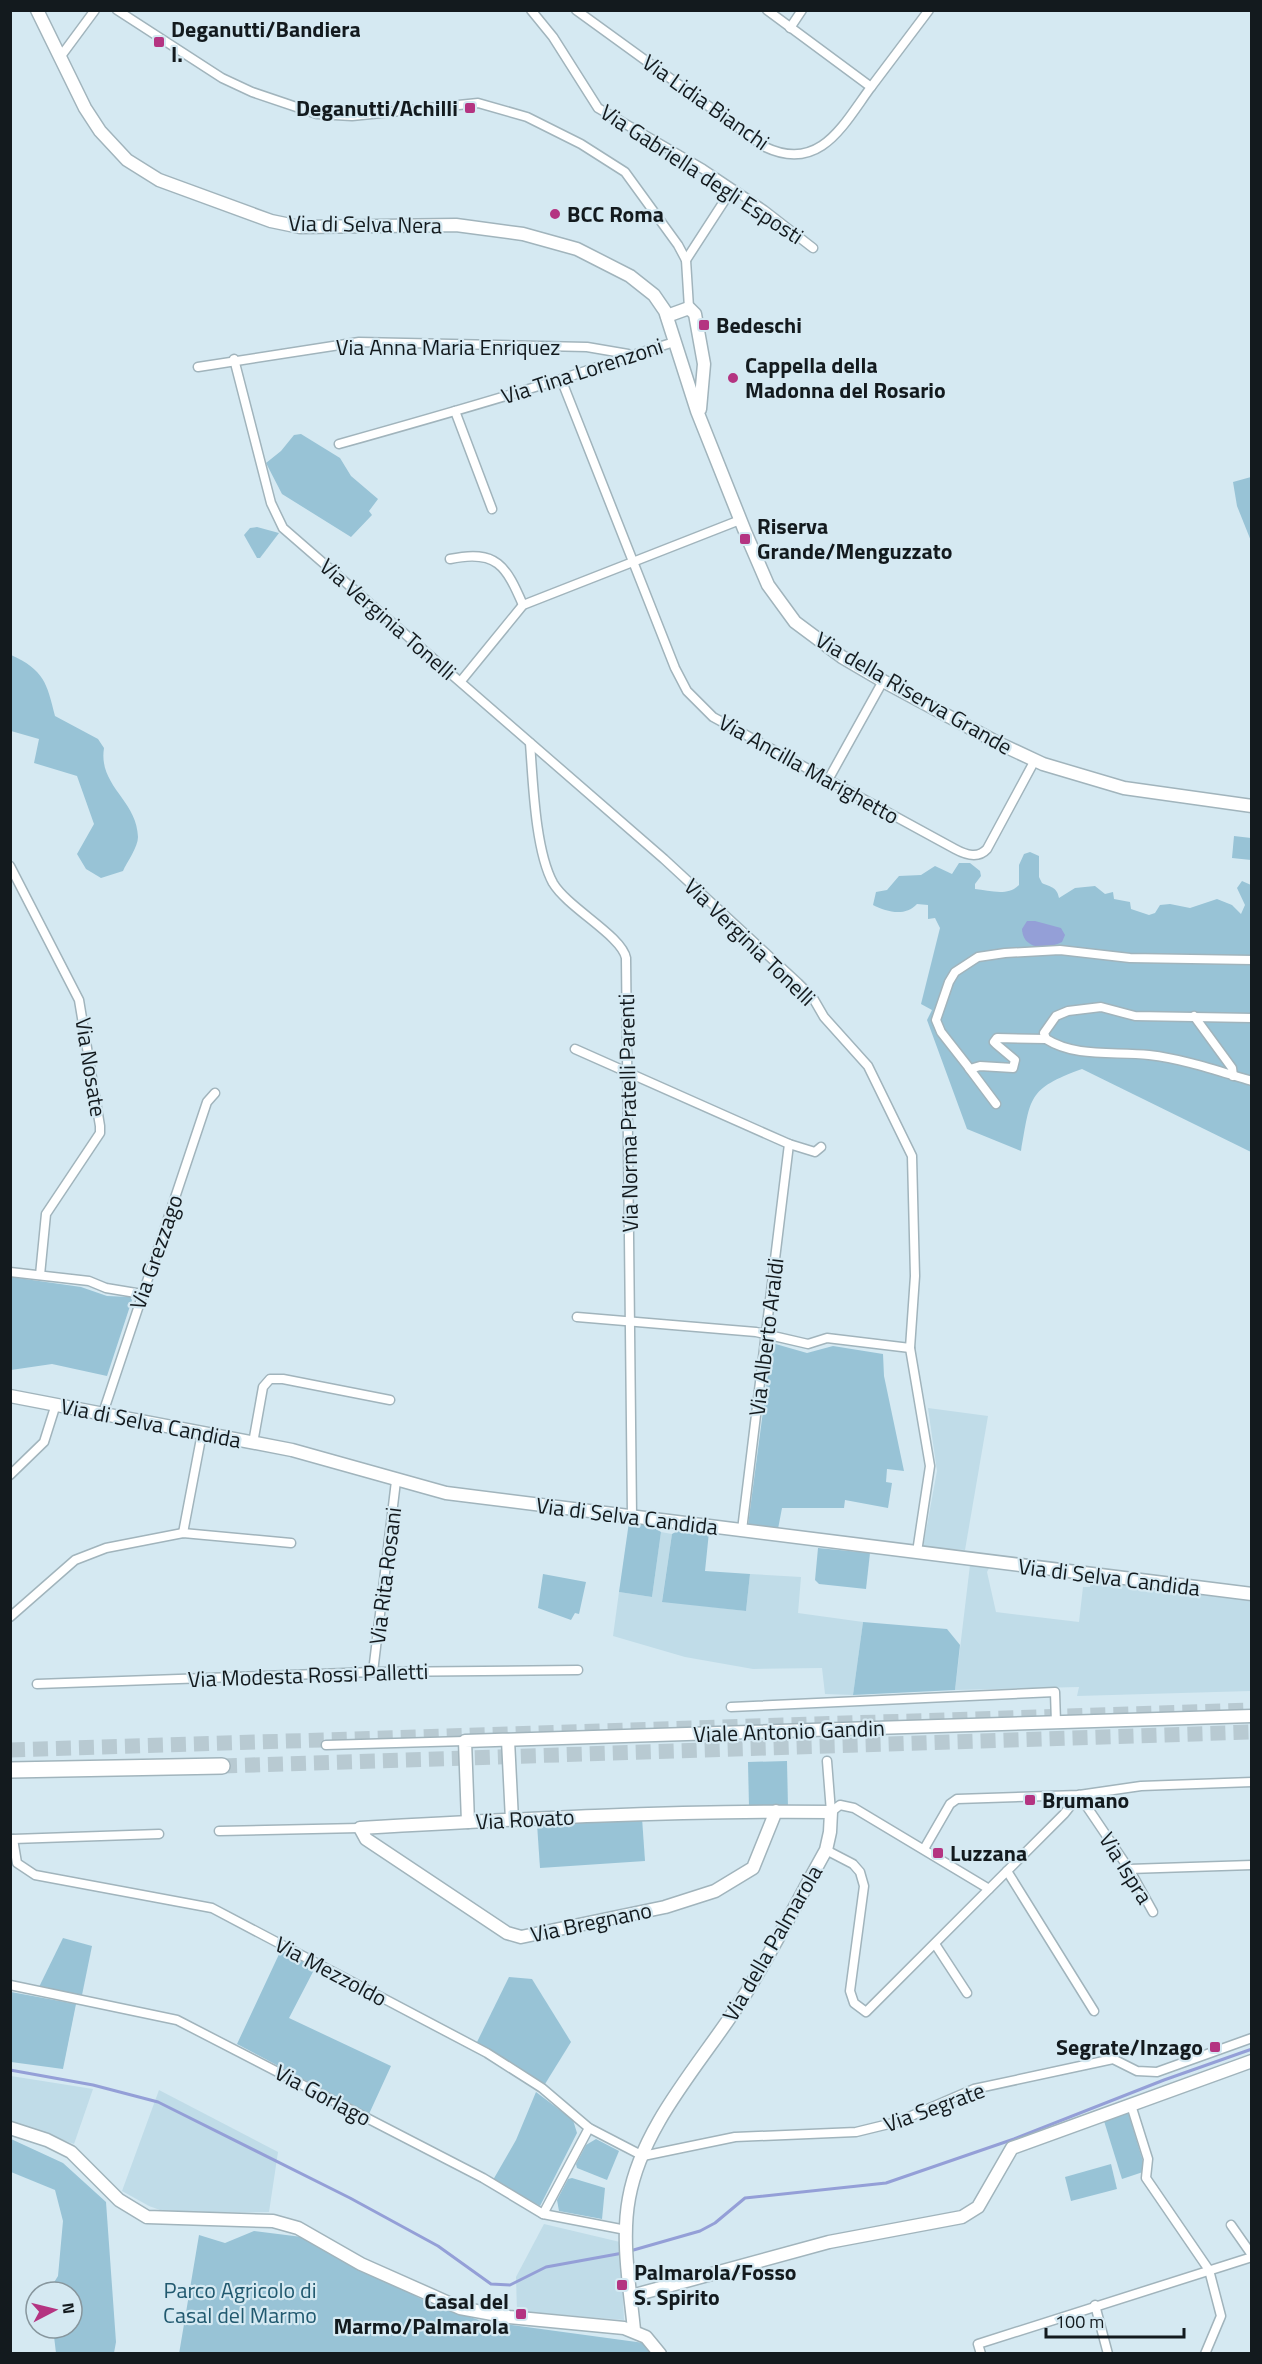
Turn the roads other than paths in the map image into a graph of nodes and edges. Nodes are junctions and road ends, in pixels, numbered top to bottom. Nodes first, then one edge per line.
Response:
1 (37, 10) edge
2 (95, 10) edge
3 (117, 10) edge
4 (531, 10) edge
5 (576, 10) edge
6 (767, 10) edge
7 (802, 10) edge
8 (928, 10) edge
9 (790, 28) junction
10 (61, 56) junction
11 (871, 87) junction
12 (732, 189) junction
13 (813, 248) dead end
14 (686, 260) junction
15 (689, 308) junction
16 (667, 316) junction
17 (675, 342) junction
18 (628, 354) junction
19 (234, 359) junction
20 (198, 367) dead end
21 (704, 369) junction
22 (685, 374) junction
23 (561, 379) junction
24 (455, 411) junction
25 (703, 422) junction
26 (339, 444) dead end
27 (492, 509) dead end
28 (740, 520) junction
29 (450, 559) dead end
30 (633, 563) junction
31 (523, 605) junction
32 (461, 681) junction
33 (883, 681) junction
34 (530, 743) junction
35 (1035, 760) junction
36 (828, 780) junction
37 (1251, 806) edge
38 (10, 866) edge
39 (1251, 960) edge
40 (1194, 1016) junction
41 (1251, 1018) edge
42 (1046, 1039) junction
43 (574, 1049) dead end
44 (969, 1068) junction
45 (628, 1073) junction
46 (1233, 1076) junction
47 (1251, 1081) edge
48 (215, 1093) dead end
49 (996, 1104) dead end
50 (789, 1144) junction
51 (821, 1147) dead end
52 (10, 1272) edge
53 (40, 1275) junction
54 (142, 1294) junction
55 (577, 1317) dead end
56 (631, 1323) junction
57 (767, 1334) junction
58 (910, 1348) junction
59 (13, 1394) edge
60 (390, 1400) dead end
61 (57, 1404) junction
62 (103, 1413) junction
63 (202, 1432) junction
64 (253, 1443) junction
65 (10, 1474) edge
66 (396, 1481) junction
67 (632, 1516) junction
68 (742, 1530) junction
69 (183, 1533) junction
70 (291, 1543) dead end
71 (917, 1552) junction
72 (1251, 1594) edge
73 (10, 1617) edge
74 (578, 1670) dead end
75 (373, 1672) junction
76 (37, 1684) dead end
77 (731, 1707) dead end
78 (1251, 1716) edge
79 (1056, 1723) junction
80 (508, 1740) junction
81 (465, 1741) junction
82 (326, 1745) dead end
83 (827, 1761) dead end
84 (222, 1766) tunnel mouth
85 (10, 1770) edge
86 (1251, 1782) edge
87 (1079, 1795) junction
88 (776, 1812) junction
89 (831, 1812) junction
90 (512, 1820) junction
91 (468, 1822) junction
92 (360, 1828) junction
93 (219, 1831) dead end
94 (159, 1834) dead end
95 (12, 1839) edge
96 (924, 1849) junction
97 (826, 1850) junction
98 (1251, 1864) edge
99 (1129, 1869) junction
100 (1007, 1871) junction
101 (989, 1889) junction
102 (1153, 1912) dead end
103 (935, 1944) junction
104 (10, 1985) edge
105 (967, 1993) dead end
106 (1094, 2012) dead end
107 (1251, 2038) edge
108 (1251, 2061) edge
109 (1131, 2105) junction
110 (10, 2128) edge
111 (589, 2128) junction
112 (643, 2156) junction
113 (543, 2214) junction
114 (1231, 2225) dead end
115 (626, 2230) junction
116 (1251, 2256) edge
117 (1209, 2270) junction
118 (631, 2296) junction
119 (1095, 2305) junction
120 (634, 2330) junction
121 (660, 2354) edge
122 (981, 2354) edge
123 (1108, 2354) edge
124 (1205, 2354) edge

1 - 10 street, Via di Selva Nera
2 - 10 street
3 - 14 street
4 - 12 street, Via Gabriella degli Esposti
5 - 11 street, Via Lidia Bianchi
6 - 9 street
7 - 9 street
8 - 11 street, Via Lidia Bianchi
9 - 11 street
10 - 16 street, Via di Selva Nera
12 - 13 street, Via Gabriella degli Esposti
12 - 14 street
14 - 15 street
15 - 16 street
15 - 21 street, Via della Riserva Grande
16 - 17 street, Via di Selva Nera
17 - 18 street, Via Tina Lorenzoni
17 - 22 street, Via di Selva Nera
18 - 19 street, Via Anna Maria Enriquez
18 - 23 street, Via Tina Lorenzoni
19 - 20 street, Via Anna Maria Enriquez
19 - 32 street, Via Verginia Tonelli
21 - 22 street
21 - 25 street, Via della Riserva Grande
22 - 25 street, Via della Riserva Grande
23 - 24 street, Via Tina Lorenzoni
23 - 30 street, Via Ancilla Marighetto
24 - 26 street, Via Tina Lorenzoni
24 - 27 street
25 - 28 street, Via della Riserva Grande
28 - 30 street
28 - 33 street, Via della Riserva Grande
29 - 31 street
30 - 31 street
30 - 36 street, Via Ancilla Marighetto
31 - 32 street
32 - 34 street, Via Verginia Tonelli
33 - 35 street, Via della Riserva Grande
33 - 36 street
34 - 45 street, Via Norma Pratelli Parenti
34 - 58 street, Via Verginia Tonelli
35 - 36 street, Via Ancilla Marighetto
35 - 37 street, Via della Riserva Grande
38 - 53 street, Via Nosate
39 - 44 street
40 - 41 street
40 - 42 street
40 - 46 street
42 - 44 street
42 - 46 street
43 - 45 street
44 - 49 street
45 - 50 street
45 - 56 street, Via Norma Pratelli Parenti
46 - 47 street
48 - 54 street, Via Grezzago
50 - 51 street
50 - 57 street, Via Alberto Araldi
52 - 53 street
53 - 54 street
54 - 62 street, Via Grezzago
55 - 56 street
56 - 57 street
56 - 67 street, Via Norma Pratelli Parenti
57 - 58 street
57 - 68 street, Via Alberto Araldi
58 - 71 street, Via Verginia Tonelli
59 - 61 street, Via di Selva Candida
60 - 64 street
61 - 62 street, Via di Selva Candida
61 - 65 street
62 - 63 street, Via di Selva Candida
63 - 64 street, Via di Selva Candida
63 - 69 street
64 - 66 street, Via di Selva Candida
66 - 67 street, Via di Selva Candida
66 - 75 street, Via Rita Rosani
67 - 68 street, Via di Selva Candida
68 - 71 street, Via di Selva Candida
69 - 70 street
69 - 73 street
71 - 72 street, Via di Selva Candida
74 - 75 street, Via Modesta Rossi Palletti
75 - 76 street, Via Modesta Rossi Palletti
77 - 79 street
78 - 79 street, Viale Antonio Gandin
79 - 80 street, Viale Antonio Gandin
80 - 81 street, Viale Antonio Gandin
80 - 90 street
81 - 82 street, Viale Antonio Gandin
81 - 91 street
83 - 89 street
84 - 85 highway
86 - 87 street
87 - 96 street
87 - 99 street, Via Ispra
87 - 100 street, Via della Palmarola
88 - 89 street, Via Rovato
88 - 90 street, Via Rovato
88 - 92 street, Via Bregnano
89 - 96 street
89 - 97 street
90 - 91 street, Via Rovato
91 - 92 street, Via Rovato
92 - 93 street, Via Rovato
94 - 95 street
95 - 111 street, Via Mezzoldo
96 - 101 street
97 - 103 street, Via della Palmarola
97 - 112 street, Via della Palmarola
98 - 99 street
99 - 102 street, Via Ispra
100 - 101 street, Via della Palmarola
100 - 106 street
101 - 103 street, Via della Palmarola
103 - 105 street
104 - 113 street, Via Gorlago
107 - 112 street, Via Segrate
108 - 109 street
109 - 117 street
109 - 118 street
110 - 120 street
111 - 112 street, Via Mezzoldo
111 - 113 street
112 - 115 street, Via della Palmarola
113 - 115 street, Via Gorlago
114 - 116 street
115 - 118 street, Via della Palmarola
116 - 117 street
117 - 119 street
117 - 124 street
118 - 120 street, Via della Palmarola
119 - 122 street
119 - 123 street
120 - 121 street

